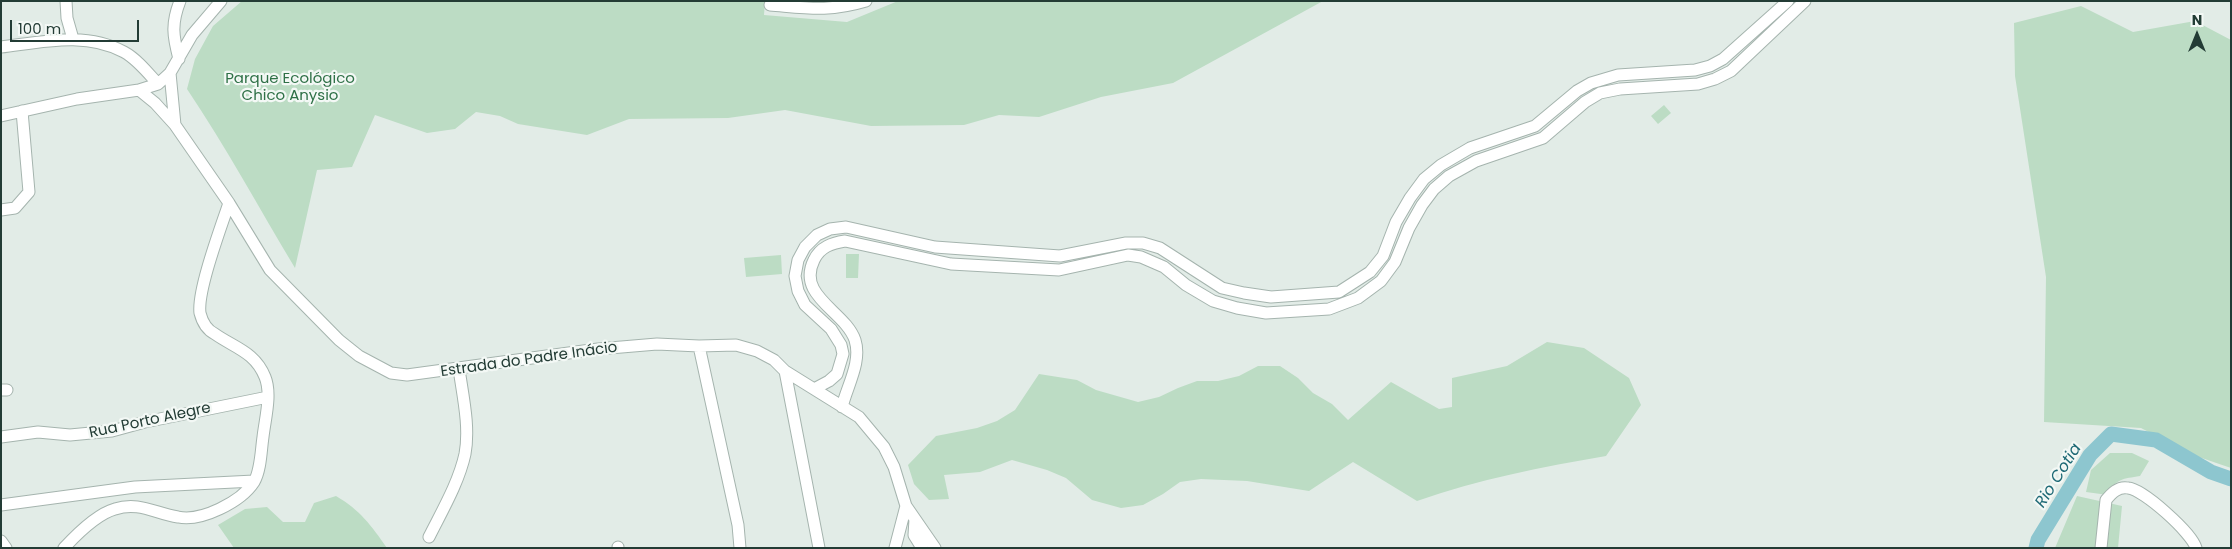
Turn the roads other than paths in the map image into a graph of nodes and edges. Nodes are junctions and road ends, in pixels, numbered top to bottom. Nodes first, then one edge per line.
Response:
1 (66, 1) edge
2 (180, 1) edge
3 (221, 1) edge
4 (866, 1) edge
5 (1788, 1) edge
6 (1805, 1) edge
7 (770, 5) dead end
8 (1779, 16) junction
9 (73, 39) junction
10 (1, 47) edge
11 (179, 59) junction
12 (170, 73) junction
13 (158, 84) junction
14 (139, 90) junction
15 (172, 100) junction
16 (158, 106) junction
17 (22, 111) junction
18 (1, 116) edge
19 (174, 125) junction
20 (1424, 179) junction
21 (1434, 189) junction
22 (229, 203) junction
23 (1, 210) edge
24 (1039, 254) junction
25 (1038, 269) junction
26 (795, 276) junction
27 (810, 276) junction
28 (1339, 292) junction
29 (1344, 305) junction
30 (700, 346) junction
31 (459, 369) junction
32 (785, 371) junction
33 (830, 381) junction
34 (814, 389) junction
35 (846, 391) junction
36 (268, 397) junction
37 (842, 407) junction
38 (1, 437) edge
39 (254, 481) junction
40 (1, 505) edge
41 (906, 506) junction
42 (915, 519) junction
43 (429, 537) dead end
44 (1, 541) edge
45 (6, 548) edge
46 (64, 548) edge
47 (740, 548) edge
48 (818, 548) edge
49 (895, 548) edge
50 (922, 548) edge
51 (935, 548) edge
52 (2101, 548) edge
53 (2196, 548) edge

1 - 9 street
2 - 11 street
3 - 11 street
4 - 7 street
5 - 8 street
6 - 8 street
8 - 20 street
8 - 21 street
9 - 10 street
9 - 13 street
11 - 12 street
12 - 13 street
12 - 15 street
13 - 14 street
14 - 16 street, Estrada do Padre Inácio
14 - 17 street
15 - 16 street
15 - 19 street
16 - 19 street, Estrada do Padre Inácio
17 - 18 street
17 - 23 street
19 - 22 street, Estrada do Padre Inácio
20 - 21 street
20 - 28 street
21 - 29 street
22 - 31 street, Estrada do Padre Inácio
22 - 36 street
24 - 25 street
24 - 26 street
24 - 28 street
25 - 27 street
25 - 29 street
26 - 27 street
26 - 33 street
27 - 35 street
28 - 29 street
30 - 31 street, Estrada do Padre Inácio
30 - 32 street, Estrada do Padre Inácio
30 - 47 street
31 - 43 street
32 - 34 street, Estrada do Padre Inácio
32 - 48 street
33 - 34 street
33 - 35 street
34 - 37 street, Estrada do Padre Inácio
35 - 37 street
36 - 38 street, Rua Porto Alegre
36 - 39 street
37 - 41 street, Estrada do Padre Inácio
39 - 40 street
39 - 46 street
41 - 42 street
41 - 49 street
42 - 50 street
42 - 51 street
44 - 45 street
52 - 53 street

